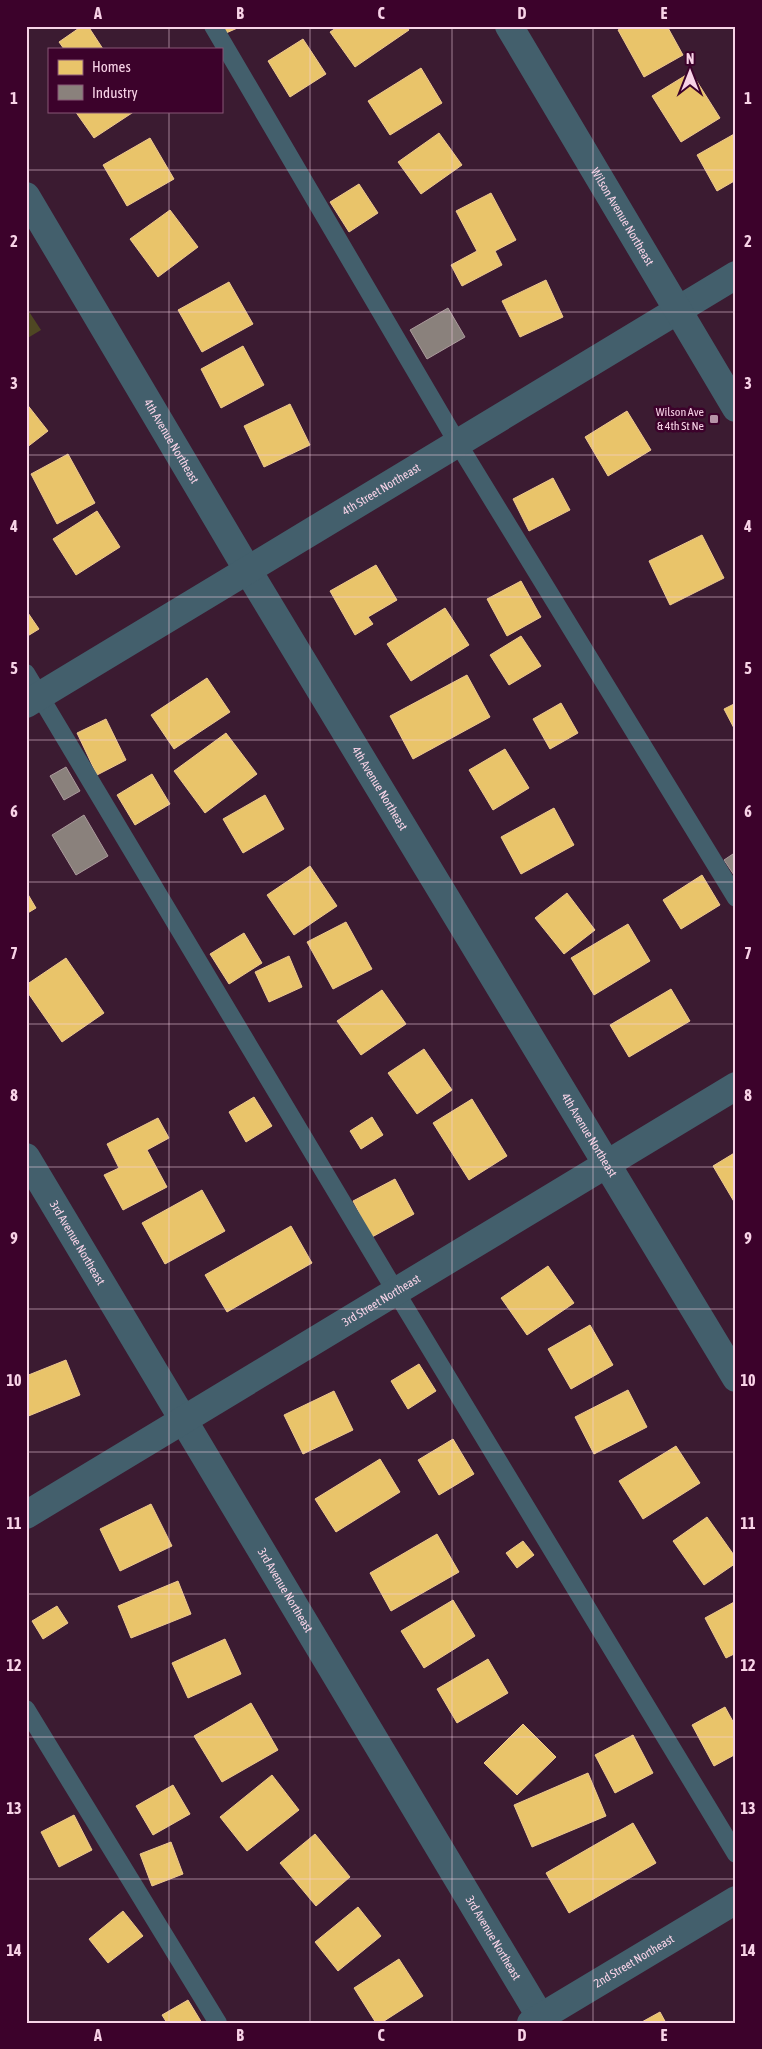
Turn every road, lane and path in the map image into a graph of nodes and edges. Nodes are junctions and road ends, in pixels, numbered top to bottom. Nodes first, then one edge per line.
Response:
1 (212, 26) edge
2 (508, 26) edge
3 (26, 196) edge
4 (736, 275) edge
5 (677, 311) junction
6 (736, 408) edge
7 (457, 442) junction
8 (247, 569) junction
9 (31, 691) edge
10 (736, 898) edge
11 (736, 1086) edge
12 (26, 1157) edge
13 (607, 1163) junction
14 (396, 1292) junction
15 (736, 1378) edge
16 (184, 1421) junction
17 (26, 1515) edge
18 (26, 1709) edge
19 (736, 1854) edge
20 (736, 1900) edge
21 (539, 2021) edge
22 (218, 2023) edge

1 - 7 lane
2 - 5 street, Wilson Avenue Northeast
3 - 8 street, 4th Avenue Northeast
4 - 5 street, 4th Street Northeast
5 - 6 street, Wilson Avenue Northeast
5 - 7 street, 4th Street Northeast
7 - 8 street, 4th Street Northeast
7 - 10 lane
8 - 9 street, 4th Street Northeast
8 - 13 street, 4th Avenue Northeast
9 - 14 lane
11 - 13 street, 3rd Street Northeast
12 - 16 street, 3rd Avenue Northeast
13 - 14 street, 3rd Street Northeast
13 - 15 street, 4th Avenue Northeast
14 - 16 street, 3rd Street Northeast
14 - 19 lane
16 - 17 street, 3rd Street Northeast
16 - 21 street, 3rd Avenue Northeast
18 - 22 lane
20 - 21 street, 2nd Street Northeast

